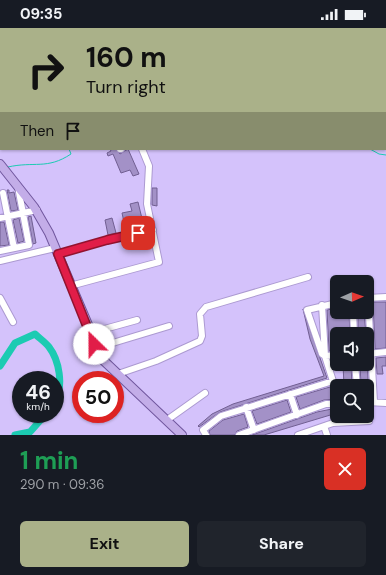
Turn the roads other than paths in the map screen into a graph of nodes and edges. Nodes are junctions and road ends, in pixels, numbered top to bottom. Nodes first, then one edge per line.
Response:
1 (142, 150) edge
2 (0, 164) edge
3 (18, 184) junction
4 (3, 193) dead end
5 (37, 210) junction
6 (23, 213) junction
7 (8, 216) junction
8 (0, 218) edge
9 (153, 230) junction
10 (14, 248) junction
11 (0, 251) edge
12 (56, 251) junction
13 (0, 261) edge
14 (308, 277) dead end
15 (70, 286) junction
16 (386, 297) edge
17 (0, 298) edge
18 (374, 298) edge
19 (330, 303) edge
20 (322, 305) junction
21 (137, 320) dead end
22 (13, 322) dead end
23 (169, 326) dead end
24 (90, 333) junction
25 (96, 348) junction
26 (386, 352) edge
27 (374, 354) edge
28 (325, 356) junction
29 (330, 356) edge
30 (115, 371) edge
31 (124, 372) edge
32 (332, 379) edge
33 (124, 380) edge
34 (330, 382) edge
35 (205, 393) dead end
36 (290, 394) junction
37 (374, 402) edge
38 (386, 403) edge
39 (330, 404) edge
40 (246, 407) junction
41 (297, 415) junction
42 (167, 420) junction
43 (333, 423) edge
44 (324, 426) junction
45 (254, 430) junction
46 (309, 433) edge
47 (182, 435) edge
48 (206, 435) edge
49 (239, 435) edge
50 (298, 435) edge
51 (327, 435) edge

1 - 9 street
2 - 3 main road
3 - 5 main road
3 - 6 street
4 - 7 street
5 - 6 street
5 - 12 main road
6 - 7 street
6 - 10 street
7 - 8 street
7 - 10 street
9 - 12 street
9 - 15 street
10 - 11 street
12 - 13 street
12 - 15 main road
14 - 31 street
15 - 24 main road
16 - 18 street
17 - 22 street
19 - 20 street
20 - 28 street
20 - 28 street
21 - 24 street
23 - 25 street
24 - 25 main road
25 - 30 main road
26 - 27 street
28 - 29 street
28 - 32 street
33 - 42 main road
34 - 36 street
35 - 42 street
36 - 40 street
36 - 41 street
37 - 38 street
39 - 41 street
40 - 45 street
40 - 48 street
41 - 45 street
42 - 47 main road
43 - 44 street
44 - 46 street
44 - 51 street
45 - 49 street
46 - 50 street

